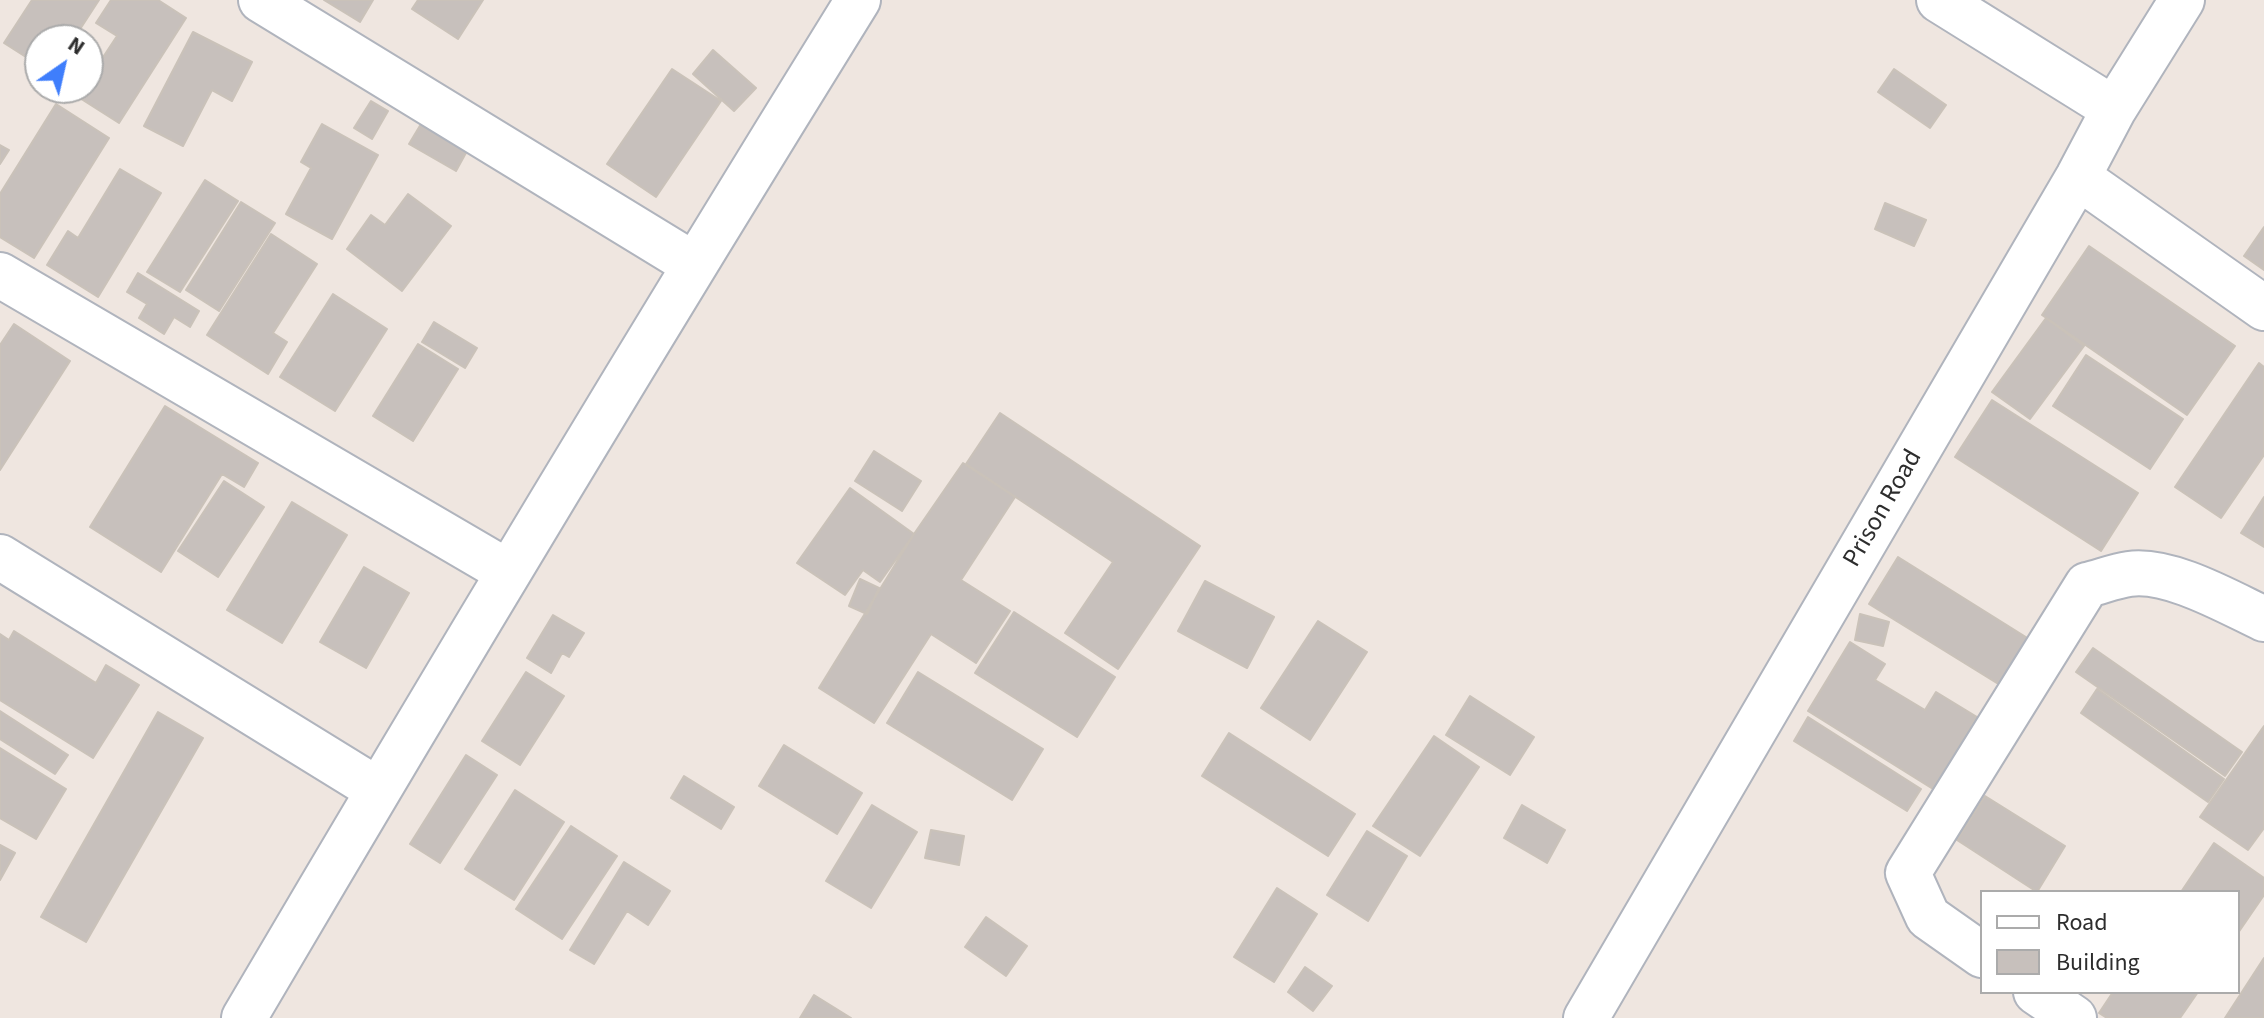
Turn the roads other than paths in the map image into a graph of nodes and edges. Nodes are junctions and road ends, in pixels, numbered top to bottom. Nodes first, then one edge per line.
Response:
1 (261, 0) edge
2 (858, 0) edge
3 (1939, 0) edge
4 (2182, 0) edge
5 (2114, 109) junction
6 (2078, 177) junction
7 (693, 264) junction
8 (0, 275) edge
9 (2264, 308) edge
10 (0, 557) edge
11 (508, 572) junction
12 (2264, 619) edge
13 (378, 790) junction
14 (1980, 954) edge
15 (2039, 994) edge
16 (244, 1018) edge
17 (1586, 1018) edge
18 (2074, 1018) edge

1 - 7 street
2 - 7 street
3 - 5 street
4 - 5 street, Prison Road
5 - 6 street, Prison Road
6 - 9 street
6 - 17 street, Prison Road
7 - 11 street
8 - 11 street
10 - 13 street
11 - 13 street
12 - 14 street
13 - 16 street
15 - 18 street

